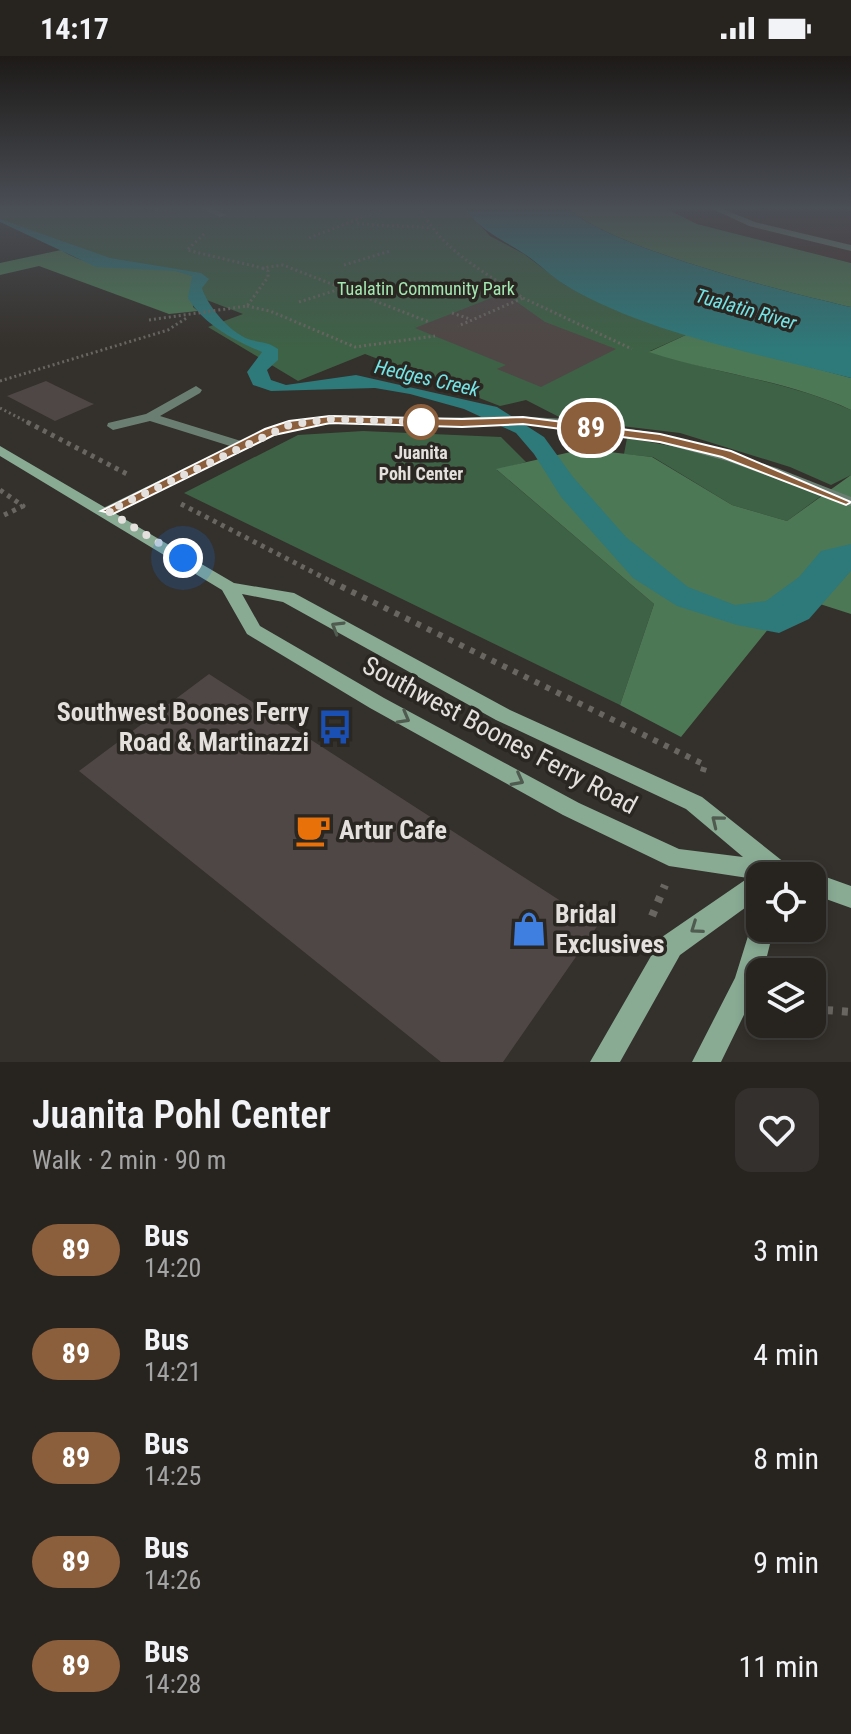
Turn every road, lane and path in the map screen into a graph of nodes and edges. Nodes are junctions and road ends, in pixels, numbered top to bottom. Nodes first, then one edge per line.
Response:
1 (203, 254) edge
2 (380, 254) edge
3 (459, 254) edge
4 (344, 265) dead end
5 (262, 268) junction
6 (341, 289) junction
7 (523, 298) junction
8 (299, 302) dead end
9 (247, 306) junction
10 (452, 313) dead end
11 (188, 317) junction
12 (149, 320) dead end
13 (471, 320) junction
14 (429, 322) dead end
15 (458, 326) dead end
16 (435, 336) dead end
17 (632, 349) dead end
18 (0, 381) edge
19 (196, 390) dead end
20 (0, 408) edge
21 (150, 417) junction
22 (28, 421) dead end
23 (113, 426) dead end
24 (241, 445) junction
25 (0, 451) edge
26 (0, 490) edge
27 (851, 502) edge
28 (108, 511) junction
29 (0, 517) edge
30 (229, 587) junction
31 (759, 862) edge
32 (746, 871) edge
33 (826, 888) edge
34 (746, 896) edge
35 (851, 897) edge
36 (758, 942) edge
37 (826, 1010) edge
38 (851, 1012) edge
39 (604, 1062) edge
40 (706, 1062) edge

1 - 5 path
2 - 4 path
3 - 7 path
5 - 6 path
5 - 9 path
6 - 8 path
6 - 14 path
7 - 13 path
7 - 17 path
9 - 11 path
9 - 16 path
10 - 13 path
11 - 12 path
11 - 18 path
13 - 15 path
19 - 21 lane
20 - 22 path
21 - 23 lane
21 - 24 lane
24 - 27 lane
24 - 28 lane
25 - 28 main road, Southwest Boones Ferry Road
26 - 29 path
28 - 30 main road, Southwest Boones Ferry Road
31 -> 30 main road, Southwest Boones Ferry Road
30 -> 32 main road, Southwest Boones Ferry Road
33 - 35 main road
34 -> 39 main road
36 - 40 main road
37 - 38 path

